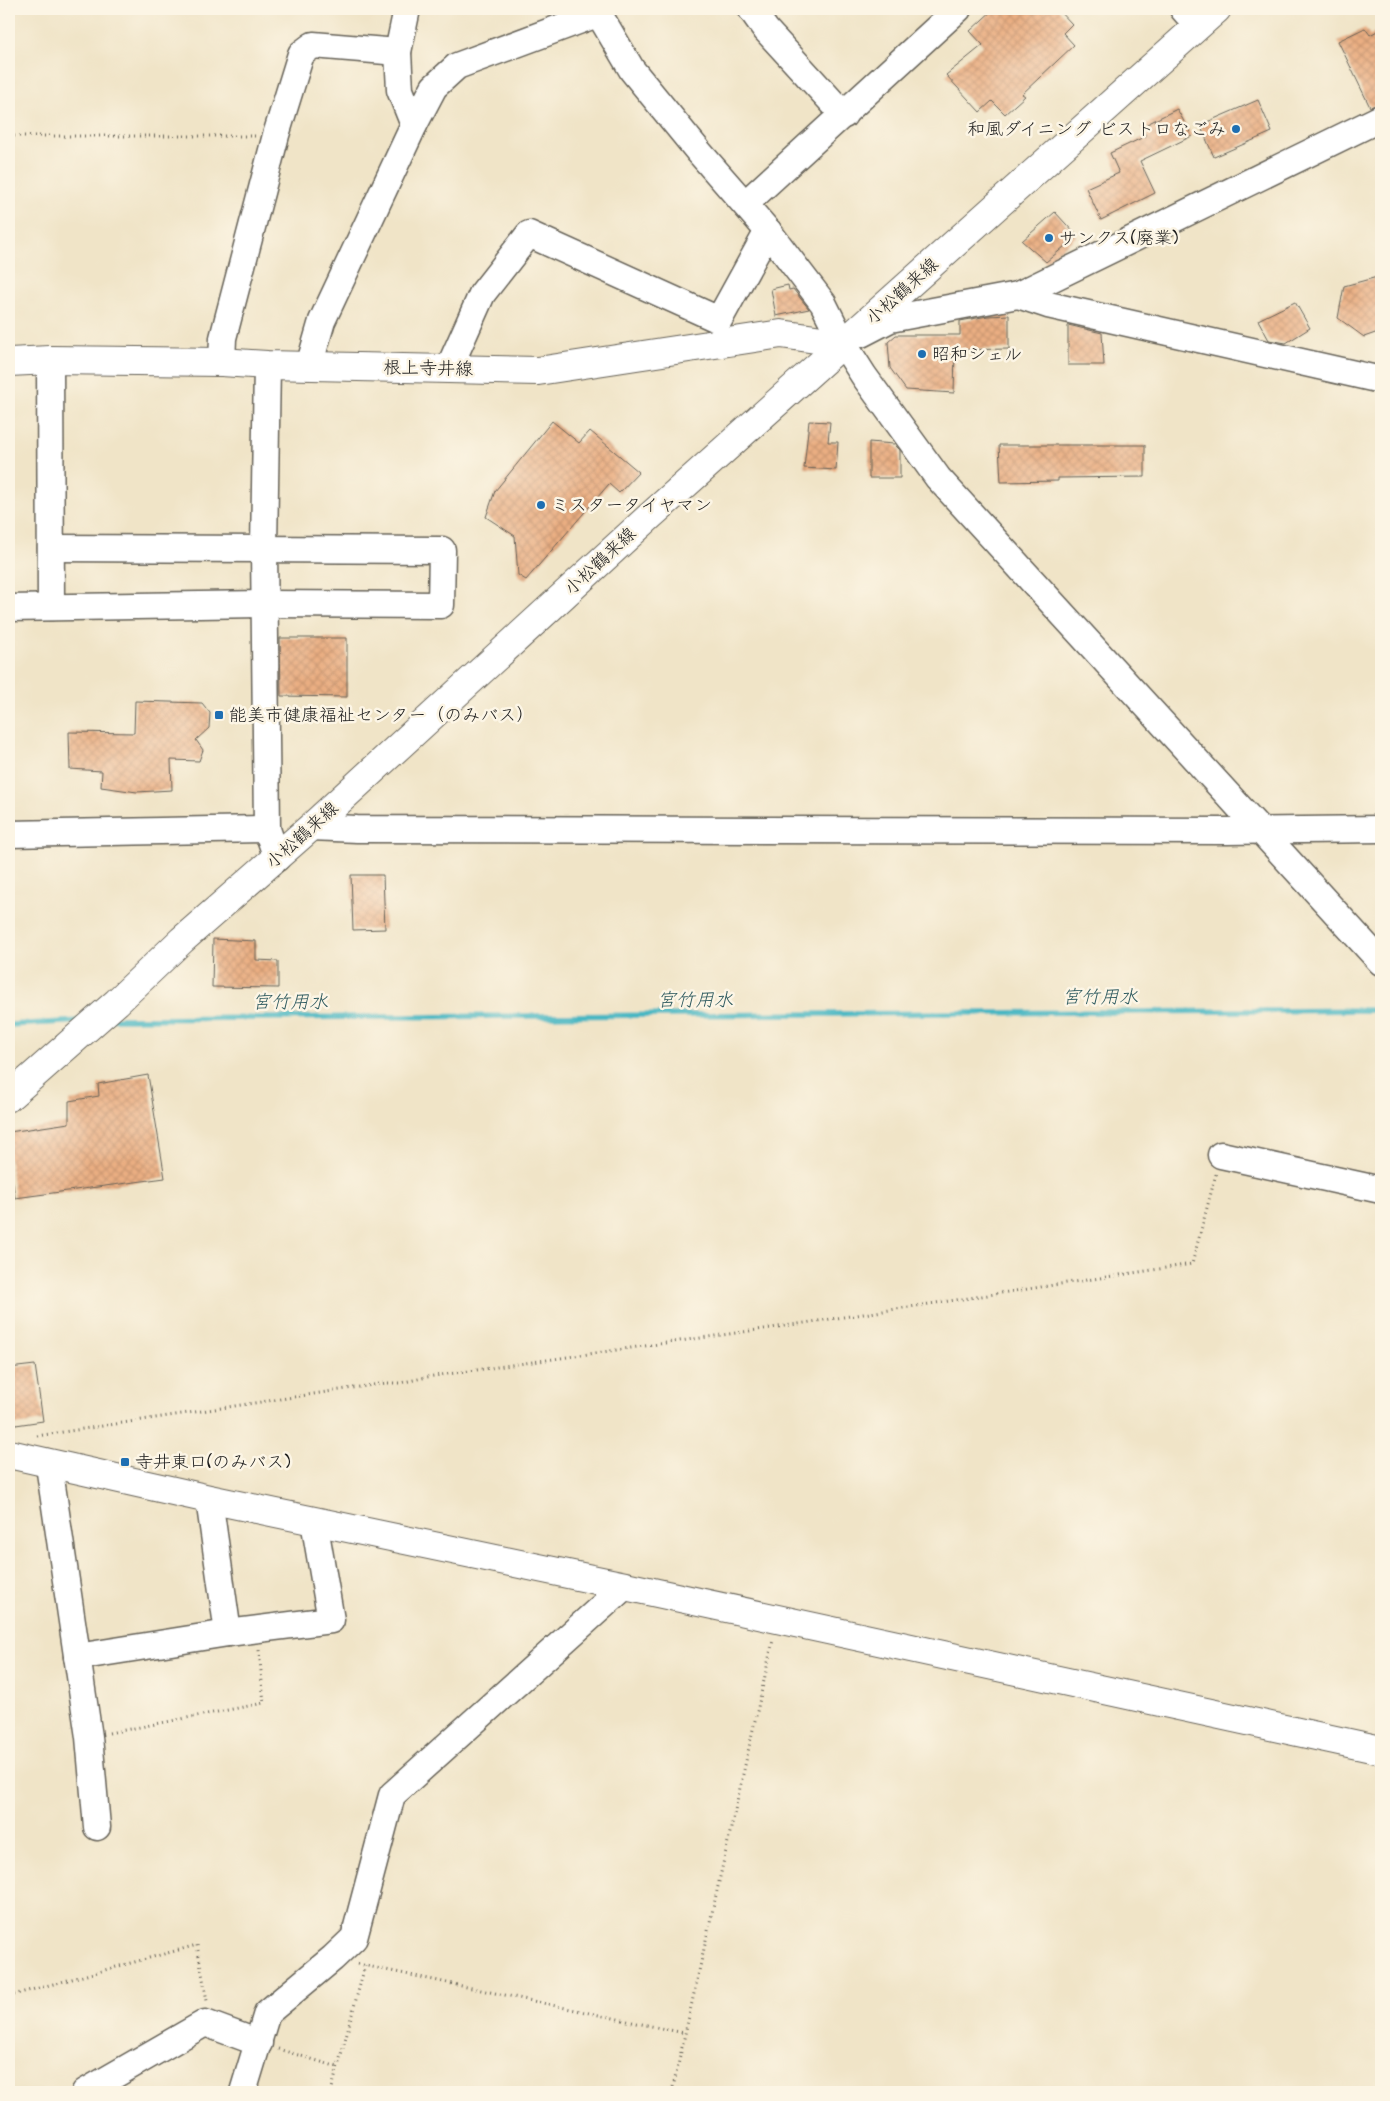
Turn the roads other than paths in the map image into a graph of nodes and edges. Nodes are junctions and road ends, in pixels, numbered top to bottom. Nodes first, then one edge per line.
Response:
1 (407, 9) edge
2 (958, 9) edge
3 (754, 10) edge
4 (596, 11) edge
5 (1199, 14) edge
6 (398, 52) junction
7 (844, 115) junction
8 (1381, 118) edge
9 (414, 125) junction
10 (745, 204) junction
11 (768, 231) junction
12 (1018, 295) junction
13 (844, 343) junction
14 (50, 360) junction
15 (9, 362) edge
16 (222, 362) junction
17 (267, 365) junction
18 (309, 366) junction
19 (449, 368) junction
20 (1381, 380) edge
21 (51, 548) junction
22 (264, 548) junction
23 (265, 604) junction
24 (51, 607) junction
25 (9, 608) edge
26 (311, 827) junction
27 (267, 829) junction
28 (1381, 829) edge
29 (1260, 830) junction
30 (9, 834) edge
31 (276, 858) junction
32 (1381, 962) edge
33 (9, 1097) edge
34 (1221, 1155) road end
35 (1381, 1190) edge
36 (18, 1446) edge
37 (46, 1462) junction
38 (209, 1499) junction
39 (314, 1521) junction
40 (625, 1586) junction
41 (228, 1633) junction
42 (77, 1657) junction
43 (1381, 1750) edge
44 (97, 1827) dead end
45 (259, 2043) junction
46 (86, 2092) edge
47 (243, 2092) edge

1 - 6 street
2 - 7 street
3 - 7 street
4 - 9 street
4 - 10 street
5 - 13 main road, 小松鶴来線
6 - 9 street
6 - 16 street
7 - 10 street
8 - 12 street
9 - 18 street
10 - 11 street
11 - 13 street
11 - 19 street
12 - 13 street
12 - 20 street
13 - 19 main road, 根上寺井線
13 - 26 main road, 小松鶴来線
13 - 29 street
14 - 15 main road, 根上寺井線
14 - 16 main road, 根上寺井線
14 - 21 street
16 - 17 main road, 根上寺井線
17 - 18 main road, 根上寺井線
17 - 22 street
18 - 19 main road, 根上寺井線
21 - 22 street
21 - 24 street
22 - 23 street
22 - 23 street
23 - 24 street
23 - 27 street
24 - 25 street
26 - 29 street
26 - 31 main road, 小松鶴来線
27 - 30 street
27 - 31 street
28 - 29 street
29 - 32 street
31 - 33 main road, 小松鶴来線
34 - 35 street
36 - 37 main road
37 - 38 main road
37 - 42 street
38 - 39 main road
38 - 41 street
39 - 40 main road
39 - 41 street
40 - 43 main road
40 - 45 street
41 - 42 street
42 - 44 street
45 - 46 street
45 - 47 street

